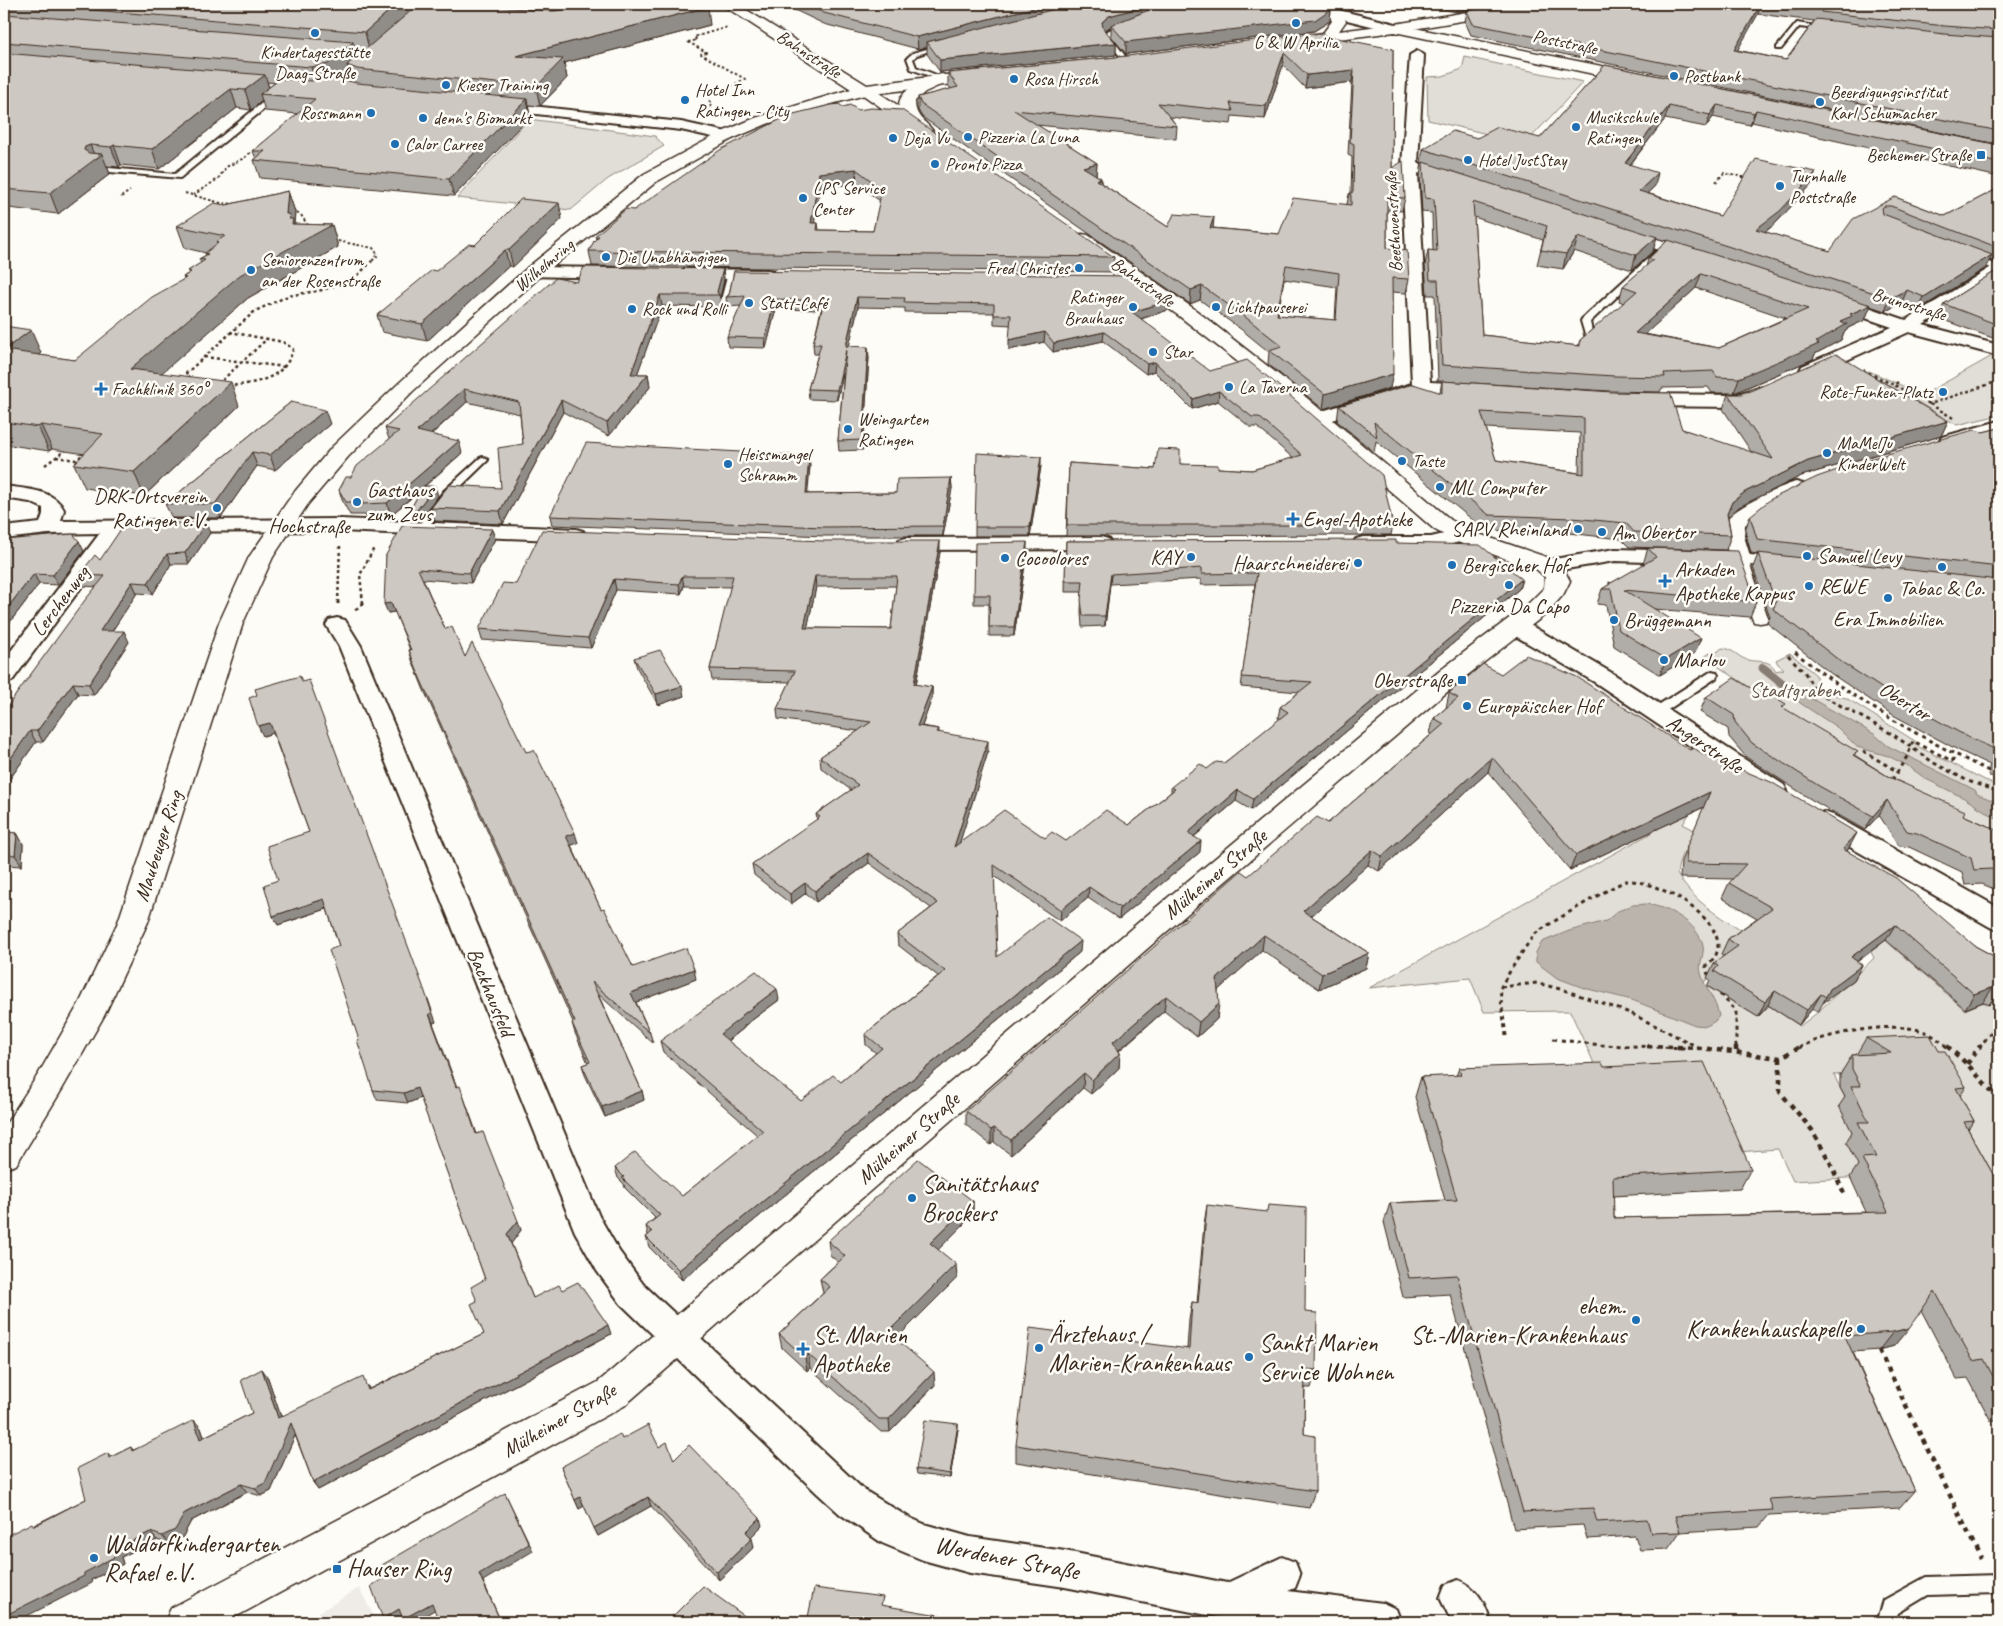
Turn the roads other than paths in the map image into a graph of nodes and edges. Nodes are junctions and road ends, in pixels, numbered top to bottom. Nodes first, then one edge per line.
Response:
1 (728, 4) edge
2 (1300, 4) edge
3 (1469, 4) edge
4 (1539, 4) edge
5 (1990, 4) edge
6 (1999, 10) edge
7 (1334, 12) junction
8 (1487, 13) junction
9 (1135, 23) edge
10 (1395, 28) junction
11 (1836, 30) edge
12 (1328, 37) junction
13 (1281, 42) edge
14 (387, 43) edge
15 (947, 45) edge
16 (1779, 48) dead end
17 (802, 51) junction
18 (354, 54) edge
19 (1417, 55) dead end
20 (372, 56) junction
21 (1146, 58) edge
22 (1126, 61) junction
23 (1108, 63) edge
24 (854, 67) dead end
25 (882, 73) dead end
26 (997, 74) edge
27 (942, 79) junction
28 (1654, 82) edge
29 (264, 88) edge
30 (288, 90) joint
31 (864, 90) junction
32 (382, 96) edge
33 (480, 104) edge
34 (850, 110) edge
35 (868, 112) edge
36 (782, 114) junction
37 (913, 121) junction
38 (726, 136) junction
39 (941, 142) edge
40 (1410, 165) junction
41 (98, 169) edge
42 (1467, 184) edge
43 (1067, 229) edge
44 (1608, 229) edge
45 (1665, 247) junction
46 (1967, 255) edge
47 (1712, 262) edge
48 (1999, 270) edge
49 (534, 272) junction
50 (631, 274) edge
51 (671, 274) edge
52 (730, 275) junction
53 (780, 276) edge
54 (1109, 279) edge
55 (1139, 279) junction
56 (1824, 298) edge
57 (724, 304) edge
58 (1908, 326) junction
59 (1589, 336) edge
60 (1999, 351) edge
61 (1795, 377) edge
62 (1778, 384) edge
63 (1421, 387) junction
64 (1491, 392) edge
65 (1619, 399) edge
66 (1319, 418) junction
67 (1999, 427) edge
68 (1931, 446) edge
69 (483, 460) dead end
70 (1809, 482) edge
71 (4, 492) edge
72 (282, 525) junction
73 (116, 526) junction
74 (48, 528) junction
75 (421, 529) junction
76 (4, 533) edge
77 (591, 535) edge
78 (1461, 536) junction
79 (1123, 543) edge
80 (1341, 543) edge
81 (885, 544) edge
82 (1740, 559) junction
83 (1792, 565) edge
84 (1548, 566) junction
85 (1526, 618) junction
86 (1760, 618) dead end
87 (337, 624) road end
88 (4, 675) edge
89 (1712, 675) dead end
90 (1656, 712) junction
91 (1999, 920) edge
92 (4, 1155) edge
93 (678, 1338) junction
94 (1282, 1575) dead end
95 (1996, 1584) edge
96 (1229, 1602) junction
97 (207, 1617) edge
98 (1383, 1622) edge
99 (1886, 1622) edge

1 - 17 main road, Bahnstraße
2 - 7 street, Poststraße
3 - 8 lane
4 - 8 main road
5 - 6 street
7 - 10 street, Poststraße
7 - 12 main road
8 - 10 main road
9 - 22 lane
10 - 12 main road
10 - 28 main road, Poststraße
11 - 16 lane
12 - 13 main road
14 - 20 street
15 - 27 lane
17 - 24 main road
17 - 31 main road, Bahnstraße
17 - 36 main road
18 - 20 street
19 - 40 street, Beethovenstraße
20 - 32 street
21 - 22 main road
22 - 23 main road
25 - 27 main road
26 - 27 main road
27 - 31 main road, Wilhelmring
27 - 37 main road
29 - 30 street
30 - 41 lane
31 - 36 main road, Wilhelmring
31 - 37 main road, Bahnstraße
33 - 38 street
34 - 36 main road
35 - 37 main road
36 - 38 main road, Wilhelmring
37 - 39 main road, Bahnstraße
38 - 49 main road, Wilhelmring
40 - 42 street
40 - 63 street, Beethovenstraße
43 - 55 main road, Bahnstraße
44 - 45 street
45 - 47 street
45 - 59 lane
46 - 48 lane
48 - 58 street
49 - 50 street
49 - 72 main road, Wilhelmring
51 - 52 street
52 - 53 street
52 - 57 lane
54 - 55 street
55 - 66 main road, Bahnstraße
56 - 58 street, Brunostraße
58 - 60 street, Brunostraße
58 - 61 street
62 - 65 street
63 - 64 street
63 - 66 street
66 - 78 main road, Bahnstraße
67 - 68 street
69 - 75 lane
70 - 82 street
71 - 74 street
72 - 73 street, Hochstraße
72 - 75 street, Hochstraße
72 - 92 main road, Maubeuger Ring
73 - 74 street, Hochstraße
73 - 88 street, Lerchenweg
74 - 76 street, Hochstraße
75 - 77 street, Hochstraße
78 - 80 street
78 - 84 main road, Bahnstraße
79 - 81 street
82 - 83 street
82 - 84 street
82 - 86 street
84 - 85 main road, Mülheimer Straße
85 - 90 street, Angerstraße
85 - 93 main road, Mülheimer Straße
87 - 93 street, Backhausfeld
89 - 90 lane
90 - 91 street, Angerstraße
93 - 96 street, Werdener Straße
93 - 97 main road, Mülheimer Straße
94 - 96 street
95 - 99 lane
96 - 98 street, Werdener Straße

